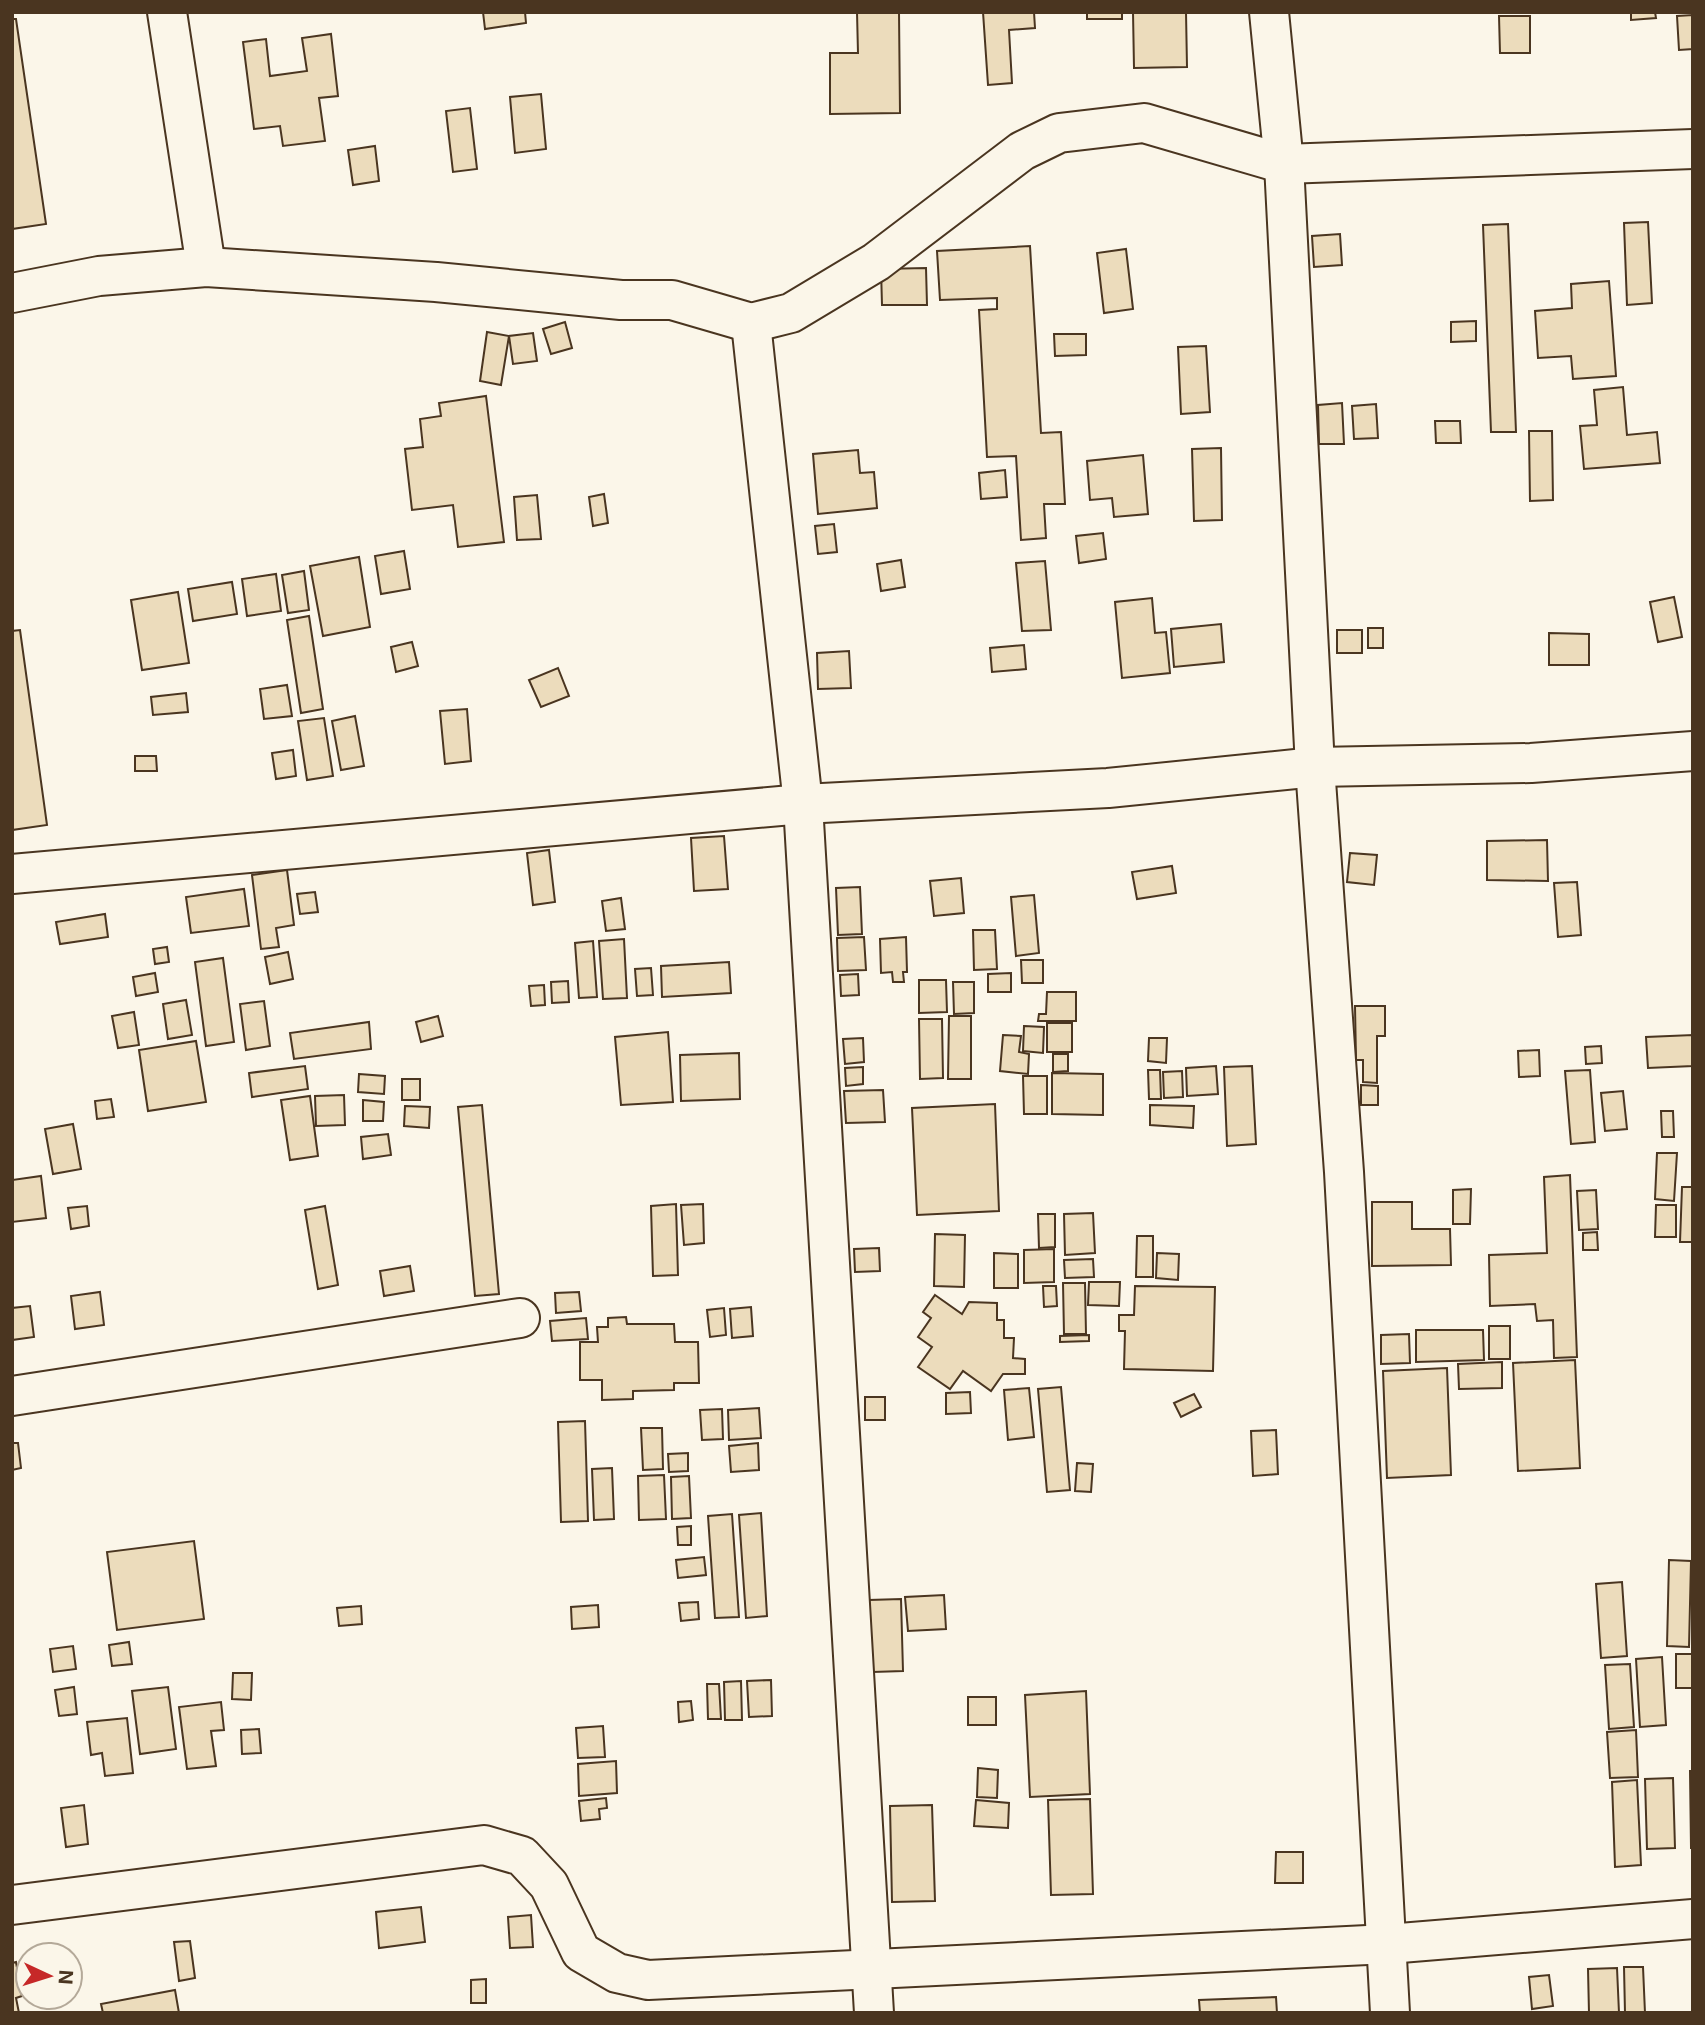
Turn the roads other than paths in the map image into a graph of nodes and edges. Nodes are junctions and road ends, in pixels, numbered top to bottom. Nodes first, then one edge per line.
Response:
1 (167, 12) edge
2 (1269, 12) edge
3 (1693, 149) edge
4 (1284, 164) junction
5 (206, 267) junction
6 (12, 293) edge
7 (751, 323) junction
8 (1693, 751) edge
9 (1315, 767) junction
10 (803, 804) junction
11 (12, 874) edge
12 (520, 1318) dead end
13 (12, 1396) edge
14 (12, 1905) edge
15 (1693, 1919) edge
16 (1388, 1944) junction
17 (871, 1969) junction
18 (874, 2013) edge
19 (1391, 2013) edge

1 - 5 street
2 - 4 street
3 - 4 street
4 - 7 street
4 - 9 street
5 - 6 street
5 - 7 street
7 - 10 street
8 - 9 street
9 - 10 street
9 - 16 street
10 - 11 street
10 - 17 street
12 - 13 street
14 - 17 street
15 - 16 street
16 - 17 street
16 - 19 street
17 - 18 street

